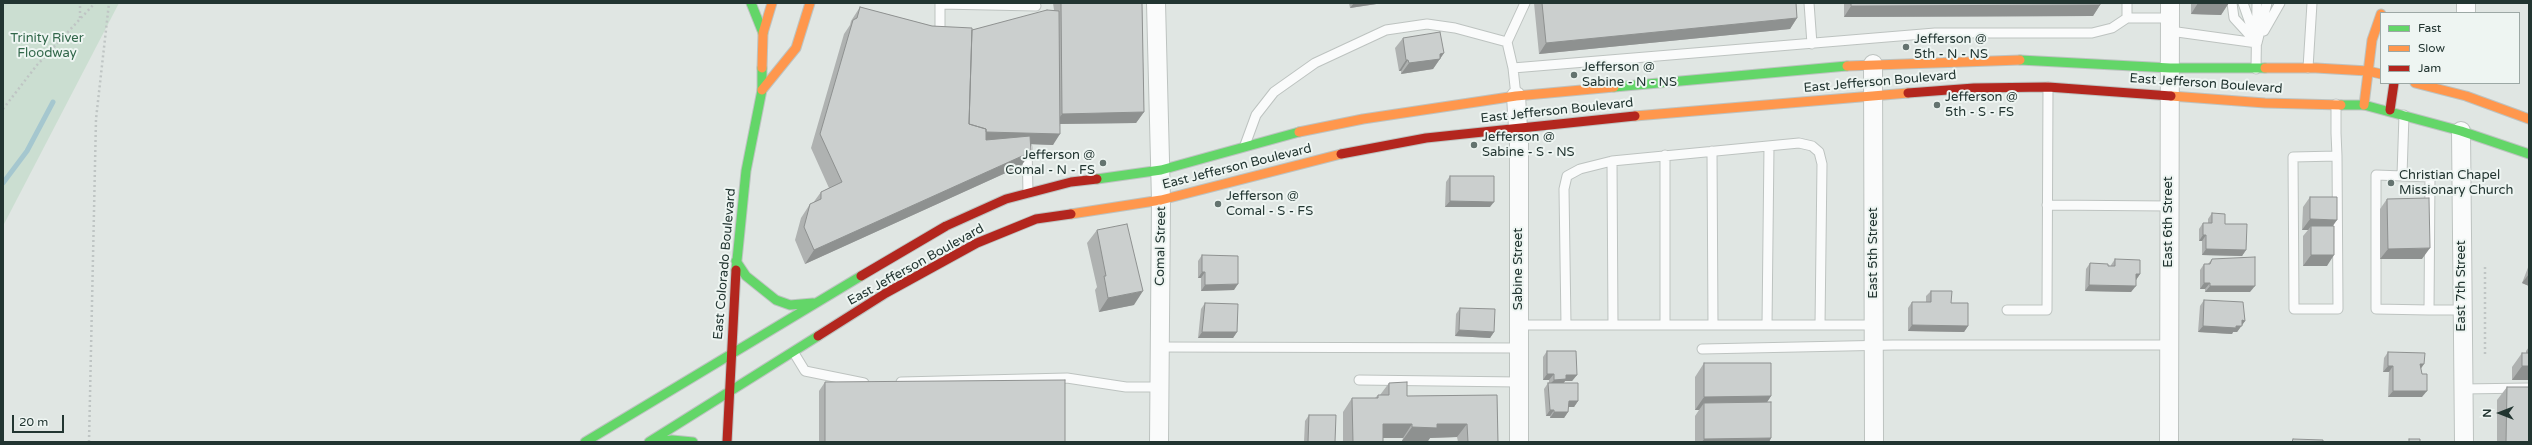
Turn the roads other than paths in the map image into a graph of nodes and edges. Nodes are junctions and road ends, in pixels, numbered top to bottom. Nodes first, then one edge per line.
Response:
1 (751, 3) edge
2 (772, 3) edge
3 (810, 3) edge
4 (940, 3) edge
5 (1156, 3) edge
6 (1525, 3) edge
7 (1809, 3) edge
8 (2127, 3) edge
9 (2232, 3) edge
10 (2243, 3) edge
11 (2312, 3) edge
12 (2257, 4) edge
13 (2267, 4) edge
14 (2280, 4) edge
15 (1036, 6) dead end
16 (2380, 12) edge
17 (2170, 17) edge
18 (2127, 18) junction
19 (940, 29) edge
20 (763, 33) junction
21 (1507, 42) junction
22 (2258, 43) junction
23 (1812, 44) junction
24 (1873, 64) junction
25 (1513, 68) junction
26 (2170, 68) junction
27 (2308, 68) junction
28 (2256, 69) junction
29 (2368, 71) junction
30 (2380, 74) edge
31 (2394, 84) edge
32 (2422, 84) edge
33 (2048, 86) junction
34 (762, 90) junction
35 (2466, 90) edge
36 (1873, 95) junction
37 (2170, 95) junction
38 (1516, 96) junction
39 (2336, 104) junction
40 (2364, 105) junction
41 (2390, 110) junction
42 (2404, 115) junction
43 (2529, 118) edge
44 (1518, 127) junction
45 (2461, 131) junction
46 (1027, 137) edge
47 (1244, 146) junction
48 (1769, 146) junction
49 (1712, 151) junction
50 (2529, 154) edge
51 (1665, 155) junction
52 (2337, 156) junction
53 (1612, 161) junction
54 (1161, 170) junction
55 (2402, 175) junction
56 (1028, 193) junction
57 (1161, 200) junction
58 (2047, 205) junction
59 (2169, 206) junction
60 (736, 261) junction
61 (814, 303) junction
62 (2007, 310) dead end
63 (2428, 310) junction
64 (2463, 310) junction
65 (1613, 325) junction
66 (1665, 325) junction
67 (1713, 325) junction
68 (1767, 325) junction
69 (1820, 325) junction
70 (1874, 325) junction
71 (1519, 326) junction
72 (1566, 326) junction
73 (2170, 345) junction
74 (1874, 346) junction
75 (1160, 347) junction
76 (1519, 348) junction
77 (1702, 349) dead end
78 (794, 352) junction
79 (730, 353) junction
80 (1359, 380) dead end
81 (872, 382) edge
82 (887, 382) edge
83 (1519, 382) junction
84 (1159, 387) junction
85 (2529, 388) edge
86 (2463, 389) junction
87 (730, 393) junction
88 (586, 442) edge
89 (649, 442) edge
90 (657, 442) edge
91 (693, 442) edge
92 (727, 442) edge
93 (1159, 442) edge
94 (1518, 442) edge
95 (1874, 442) edge
96 (2169, 442) edge
97 (2464, 442) edge

1 - 20 main road
2 - 20 main road, East Colorado Boulevard
3 - 34 main road, East Colorado Boulevard
4 - 15 lane
4 - 19 lane
5 - 54 street, Comal Street
6 - 21 lane
7 - 23 lane
8 - 18 lane
9 - 22 lane
10 - 22 lane
11 - 27 lane
12 - 22 lane
13 - 22 lane
14 - 22 lane
16 - 29 main road
17 - 18 lane
17 - 22 lane
17 - 26 street, East 6th Street
18 - 23 lane
20 - 34 main road, East Colorado Boulevard
21 - 25 lane
21 - 47 lane
22 - 28 lane
23 - 25 lane
24 - 26 main road, East Jefferson Boulevard
24 - 36 street, East 5th Street
24 - 38 main road, East Jefferson Boulevard
25 - 38 lane
26 - 28 main road, East Jefferson Boulevard
26 - 37 street, East 6th Street
27 - 28 main road, East Jefferson Boulevard
27 - 29 main road, East Jefferson Boulevard
29 - 30 main road, East Jefferson Boulevard
29 - 40 main road
31 - 41 main road
32 - 35 main road
33 - 36 main road, East Jefferson Boulevard
33 - 37 main road, East Jefferson Boulevard
33 - 58 lane
34 - 60 main road, East Colorado Boulevard
35 - 43 main road
36 - 44 main road, East Jefferson Boulevard
36 - 70 street, East 5th Street
37 - 39 main road, East Jefferson Boulevard
37 - 59 street, East 6th Street
38 - 44 street, Sabine Street
38 - 47 main road, East Jefferson Boulevard
39 - 40 main road, East Jefferson Boulevard
39 - 52 lane
40 - 41 main road, East Jefferson Boulevard
41 - 42 main road, East Jefferson Boulevard
42 - 45 main road, East Jefferson Boulevard
42 - 55 lane
44 - 57 main road, East Jefferson Boulevard
44 - 71 street, Sabine Street
45 - 50 main road, East Jefferson Boulevard
45 - 64 street, East 7th Street
46 - 56 lane
47 - 54 main road, East Jefferson Boulevard
48 - 49 lane
48 - 68 lane
48 - 69 lane
49 - 51 lane
49 - 67 lane
51 - 53 lane
51 - 66 lane
52 - 52 lane
53 - 65 lane
53 - 72 lane
54 - 56 main road, East Jefferson Boulevard
54 - 57 street, Comal Street
55 - 63 lane
55 - 63 lane
56 - 61 main road, East Jefferson Boulevard
57 - 75 street, Comal Street
57 - 78 main road, East Jefferson Boulevard
58 - 59 lane
58 - 62 lane
59 - 73 street, East 6th Street
60 - 61 main road
60 - 79 main road, East Colorado Boulevard
61 - 79 main road, East Jefferson Boulevard
63 - 64 lane
64 - 86 street, East 7th Street
65 - 66 lane
65 - 72 lane
66 - 67 lane
67 - 68 lane
68 - 69 lane
69 - 70 lane
70 - 74 street, East 5th Street
71 - 72 lane
71 - 76 street, Sabine Street
73 - 74 lane
73 - 96 street, East 6th Street
74 - 77 lane
74 - 95 street, East 5th Street
75 - 76 lane
75 - 84 street, Comal Street
76 - 83 street, Sabine Street
78 - 81 lane
78 - 87 main road, East Jefferson Boulevard
79 - 87 main road, East Colorado Boulevard
79 - 88 main road, East Jefferson Boulevard
80 - 83 lane
82 - 84 lane
83 - 94 street, Sabine Street
84 - 93 street, Comal Street
85 - 86 lane
86 - 97 street, East 7th Street
87 - 89 main road, East Jefferson Boulevard
87 - 92 main road, East Colorado Boulevard
90 - 91 main road

